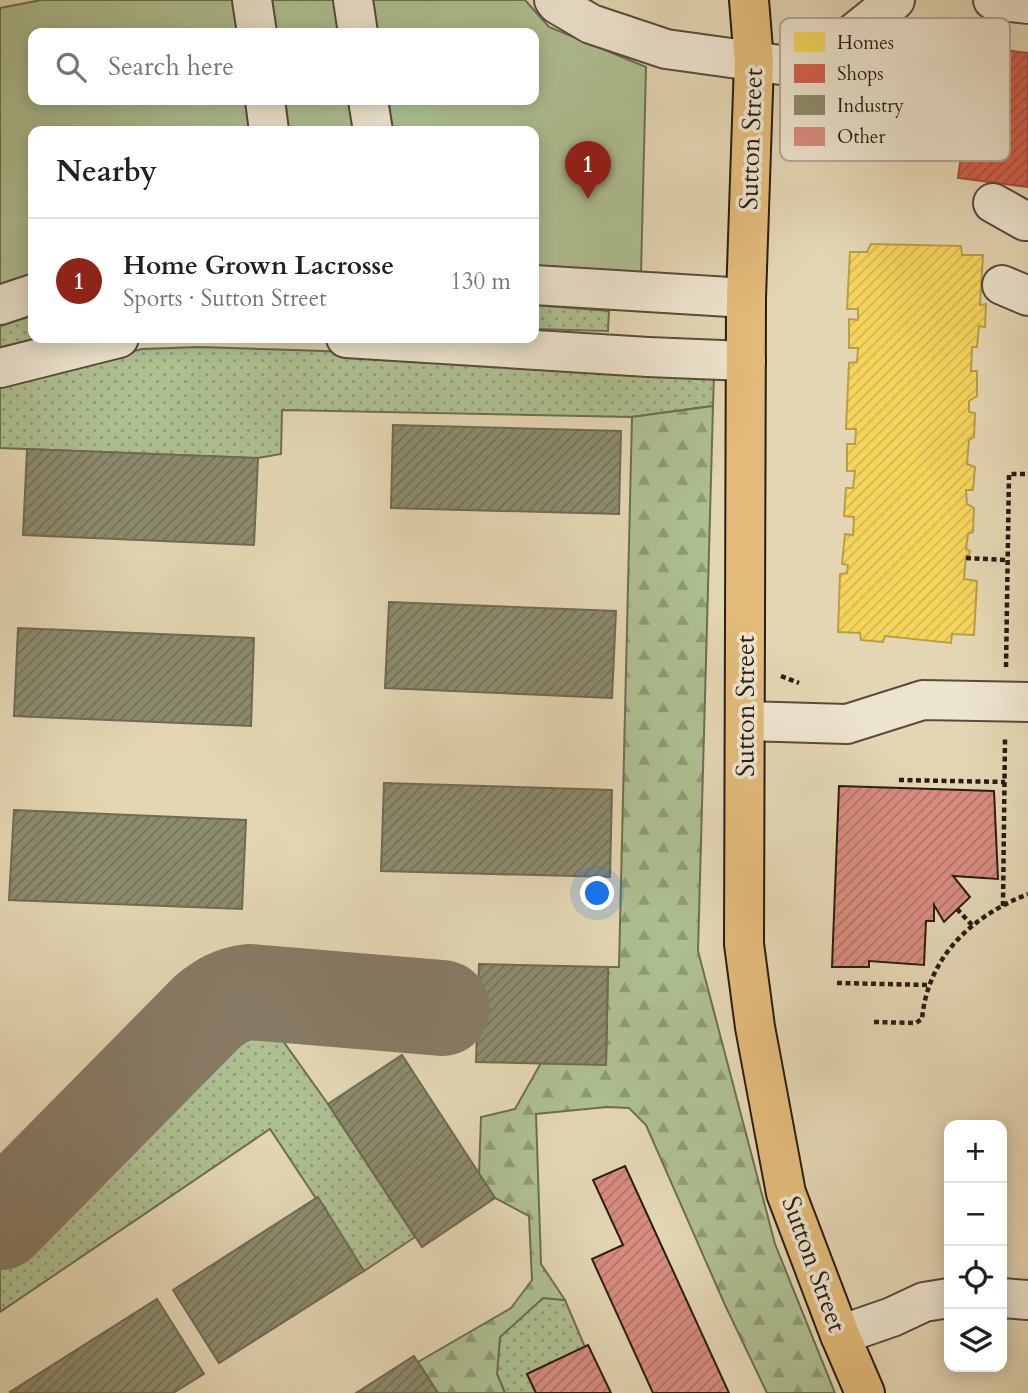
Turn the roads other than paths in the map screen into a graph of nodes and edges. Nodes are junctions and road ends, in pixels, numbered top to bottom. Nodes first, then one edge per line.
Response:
1 (252, 0) edge
2 (353, 0) edge
3 (554, 0) edge
4 (749, 0) edge
5 (895, 0) edge
6 (993, 0) edge
7 (1028, 4) edge
8 (873, 18) edge
9 (256, 28) edge
10 (357, 28) edge
11 (754, 62) junction
12 (780, 65) edge
13 (266, 105) edge
14 (369, 105) edge
15 (268, 126) edge
16 (372, 126) edge
17 (993, 203) dead end
18 (1028, 221) edge
19 (539, 285) edge
20 (28, 296) edge
21 (746, 298) junction
22 (0, 305) edge
23 (99, 343) edge
24 (425, 343) edge
25 (746, 361) junction
26 (0, 368) edge
27 (1017, 687) edge
28 (745, 721) junction
29 (1007, 1298) edge
30 (944, 1299) edge
31 (1028, 1300) edge
32 (840, 1335) junction
33 (865, 1393) edge

1 - 9 street
2 - 10 street
3 - 11 street
4 - 11 highway, Sutton Street
5 - 8 street
6 - 7 street
11 - 12 street
11 - 21 highway, Sutton Street
13 - 15 street
14 - 16 street
17 - 18 street
19 - 21 street
20 - 22 street
21 - 25 highway, Sutton Street
23 - 26 street
24 - 25 street
25 - 28 highway, Sutton Street
27 - 28 street
28 - 32 highway, Sutton Street
29 - 31 street
30 - 32 street
32 - 33 highway, Sutton Street

